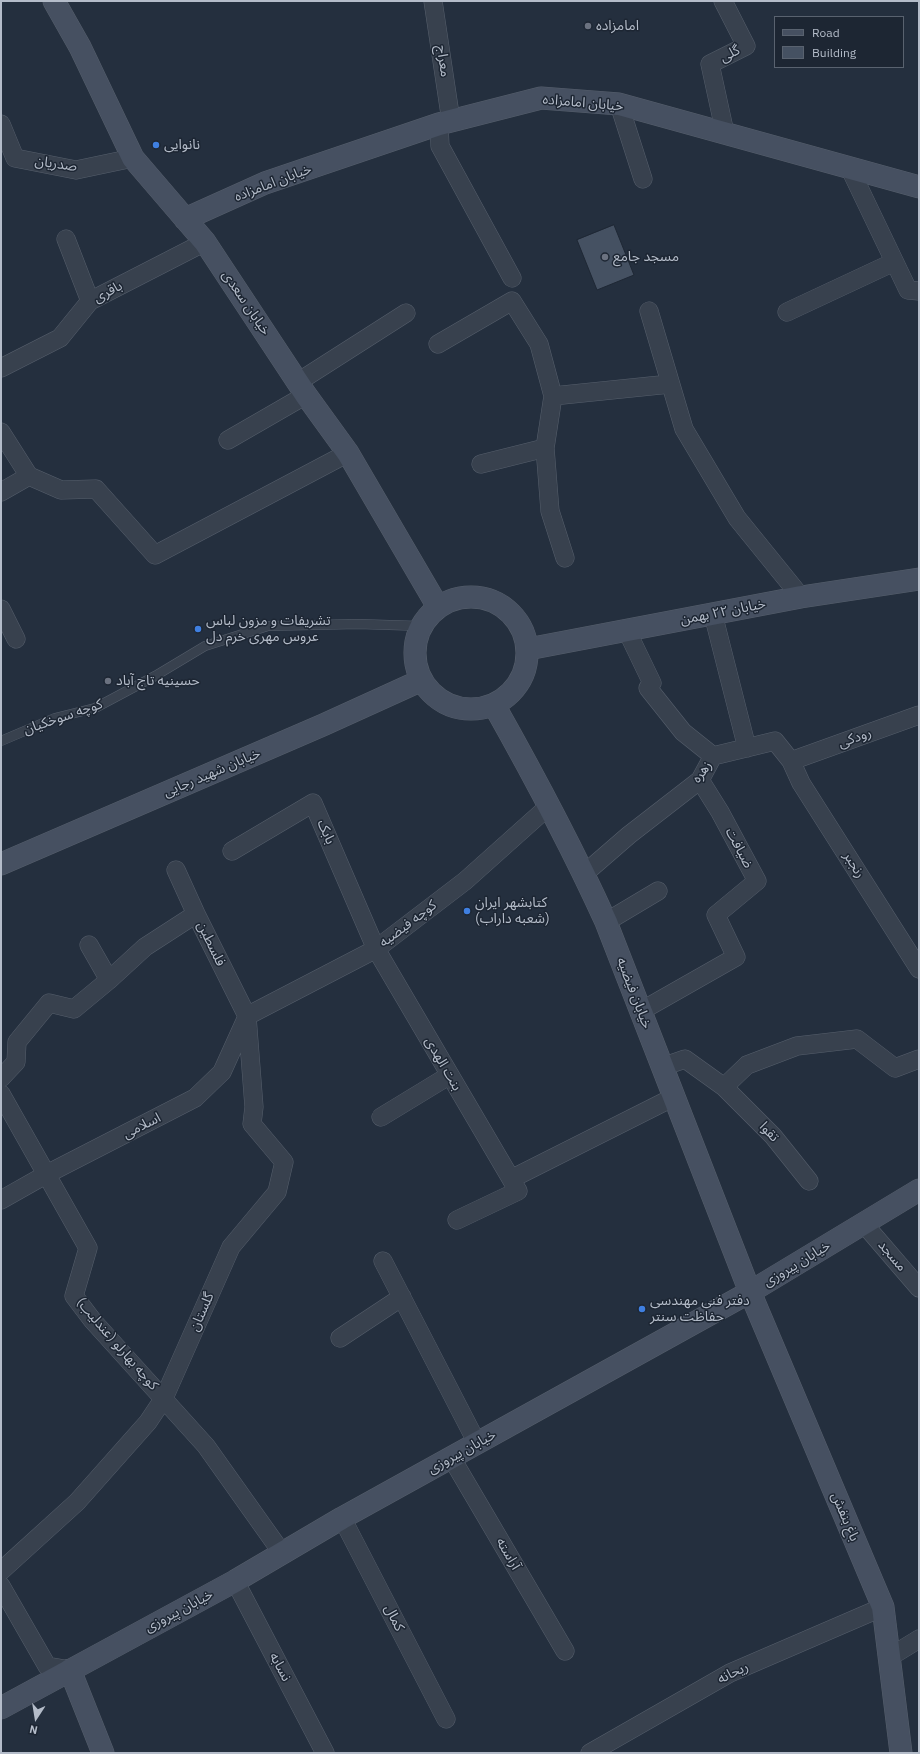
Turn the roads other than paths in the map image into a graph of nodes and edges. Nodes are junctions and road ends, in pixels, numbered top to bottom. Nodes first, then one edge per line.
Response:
1 (54, 1) edge
2 (433, 1) edge
3 (723, 1) edge
4 (619, 104) junction
5 (445, 122) junction
6 (1, 124) edge
7 (724, 133) junction
8 (133, 158) junction
9 (8, 160) edge
10 (850, 169) junction
11 (643, 179) dead end
12 (919, 187) edge
13 (185, 219) junction
14 (66, 239) dead end
15 (206, 242) junction
16 (894, 262) junction
17 (512, 278) dead end
18 (919, 291) edge
19 (90, 301) junction
20 (649, 311) dead end
21 (787, 312) dead end
22 (406, 313) dead end
23 (438, 344) dead end
24 (1, 368) edge
25 (670, 384) junction
26 (302, 389) junction
27 (554, 396) junction
28 (1, 432) edge
29 (228, 440) dead end
30 (545, 448) junction
31 (348, 454) junction
32 (481, 464) dead end
33 (29, 476) junction
34 (1, 492) edge
35 (565, 558) dead end
36 (919, 579) edge
37 (801, 597) junction
38 (438, 607) junction
39 (1, 609) edge
40 (714, 614) junction
41 (421, 626) junction
42 (627, 631) junction
43 (16, 639) dead end
44 (528, 648) junction
45 (422, 680) junction
46 (494, 705) junction
47 (919, 715) edge
48 (1, 741) edge
49 (747, 748) junction
50 (714, 756) junction
51 (791, 761) junction
52 (700, 780) junction
53 (550, 805) junction
54 (232, 852) dead end
55 (1, 864) edge
56 (176, 870) dead end
57 (584, 874) junction
58 (658, 891) dead end
59 (196, 914) junction
60 (606, 922) junction
61 (89, 945) dead end
62 (376, 948) junction
63 (919, 969) edge
64 (110, 980) junction
65 (641, 1010) junction
66 (247, 1016) junction
67 (919, 1059) edge
68 (662, 1067) junction
69 (450, 1075) junction
70 (1, 1078) edge
71 (724, 1087) junction
72 (1, 1094) edge
73 (674, 1097) junction
74 (381, 1118) dead end
75 (47, 1174) junction
76 (511, 1179) junction
77 (809, 1181) dead end
78 (919, 1190) edge
79 (1, 1200) edge
80 (457, 1220) dead end
81 (864, 1224) junction
82 (383, 1261) dead end
83 (919, 1288) edge
84 (750, 1292) junction
85 (402, 1297) junction
86 (340, 1338) dead end
87 (164, 1398) junction
88 (477, 1443) junction
89 (451, 1457) junction
90 (342, 1518) junction
91 (282, 1553) junction
92 (1, 1571) edge
93 (235, 1581) junction
94 (1, 1586) edge
95 (883, 1607) junction
96 (919, 1639) edge
97 (565, 1651) dead end
98 (888, 1658) junction
99 (70, 1670) junction
100 (1, 1708) edge
101 (446, 1718) dead end
102 (103, 1753) edge
103 (325, 1753) edge
104 (590, 1753) edge
105 (901, 1753) edge

1 - 8 main road, خیابان سعدی
2 - 5 street, معراج
3 - 7 street, گلی
4 - 5 main road, خیابان امامزاده
4 - 7 main road, خیابان امامزاده
4 - 11 street
5 - 13 main road, خیابان امامزاده
5 - 17 street, معراج
6 - 9 street, صدریان
7 - 10 main road, خیابان امامزاده
8 - 9 street, صدریان
8 - 13 main road, خیابان سعدی
10 - 12 main road, خیابان امامزاده
10 - 16 street
13 - 15 main road, خیابان سعدی
14 - 19 street
15 - 19 street, باقری
15 - 26 main road, خیابان سعدی
16 - 18 street
16 - 21 street
19 - 24 street, باقری
20 - 25 street
22 - 26 street
23 - 27 street
25 - 27 street
25 - 37 street
26 - 29 street
26 - 31 main road, خیابان سعدی
27 - 30 street
28 - 33 street
30 - 32 street
30 - 35 street
31 - 33 street
31 - 38 main road, خیابان سعدی
33 - 34 street
36 - 37 main road, خیابان ۲۲ بهمن
37 - 40 main road, خیابان ۲۲ بهمن
38 - 41 main road
38 - 44 main road
39 - 43 street
40 - 42 main road, خیابان ۲۲ بهمن
40 - 49 street
41 - 45 main road
41 - 48 lane, کوچه سوخکیان
42 - 44 main road, خیابان ۲۲ بهمن
42 - 50 street, زهره
44 - 46 main road
45 - 46 main road
45 - 55 main road, خیابان شهید رجایی
46 - 53 main road, خیابان فیضیه
47 - 51 street, رودکی
49 - 50 street
49 - 51 street, رنجبر
50 - 52 street, زهره
51 - 63 street, رنجبر
52 - 57 street, زهره
52 - 65 street, ضیافت
53 - 57 main road, خیابان فیضیه
53 - 62 street, کوچه فیضیه
54 - 62 street, بابک
56 - 59 street, فلسطین
57 - 60 main road, خیابان فیضیه
58 - 60 street
59 - 64 street
59 - 66 street, فلسطین
60 - 65 main road, خیابان فیضیه
61 - 64 street
62 - 66 street, کوچه فیضیه
62 - 69 street, بنت الهدی
64 - 70 street
65 - 68 main road, خیابان فیضیه
66 - 75 street, اسلامی
66 - 87 street, گلستان
67 - 71 street
68 - 71 street, تقوا
68 - 73 main road, خیابان فیضیه
69 - 74 street
69 - 76 street, بنت الهدی
71 - 77 street, تقوا
72 - 75 street, کوچه بهارلو (عندلیب)
73 - 76 street
73 - 84 main road, خیابان فیضیه
75 - 79 street, اسلامی
75 - 87 street, کوچه بهارلو (عندلیب)
76 - 80 street, بنت الهدی
78 - 81 main road, خیابان پیروزی
81 - 83 street, مسجد
81 - 84 main road, خیابان پیروزی
82 - 85 street
84 - 88 main road, خیابان پیروزی
84 - 95 main road, باغ بنفش
85 - 86 street
85 - 88 street
87 - 91 street, کوچه بهارلو (عندلیب)
87 - 92 street, گلستان
88 - 89 main road, خیابان پیروزی
89 - 90 main road, خیابان پیروزی
89 - 97 street, آراسته
90 - 91 main road, خیابان پیروزی
90 - 101 street, کمال
91 - 93 main road, خیابان پیروزی
93 - 99 main road, خیابان پیروزی
93 - 103 street, نسابه
94 - 99 street
95 - 98 main road, باغ بنفش
95 - 104 street, ریحانه
96 - 98 street
98 - 105 main road, باغ بنفش
99 - 100 main road, خیابان پیروزی
99 - 102 main road

